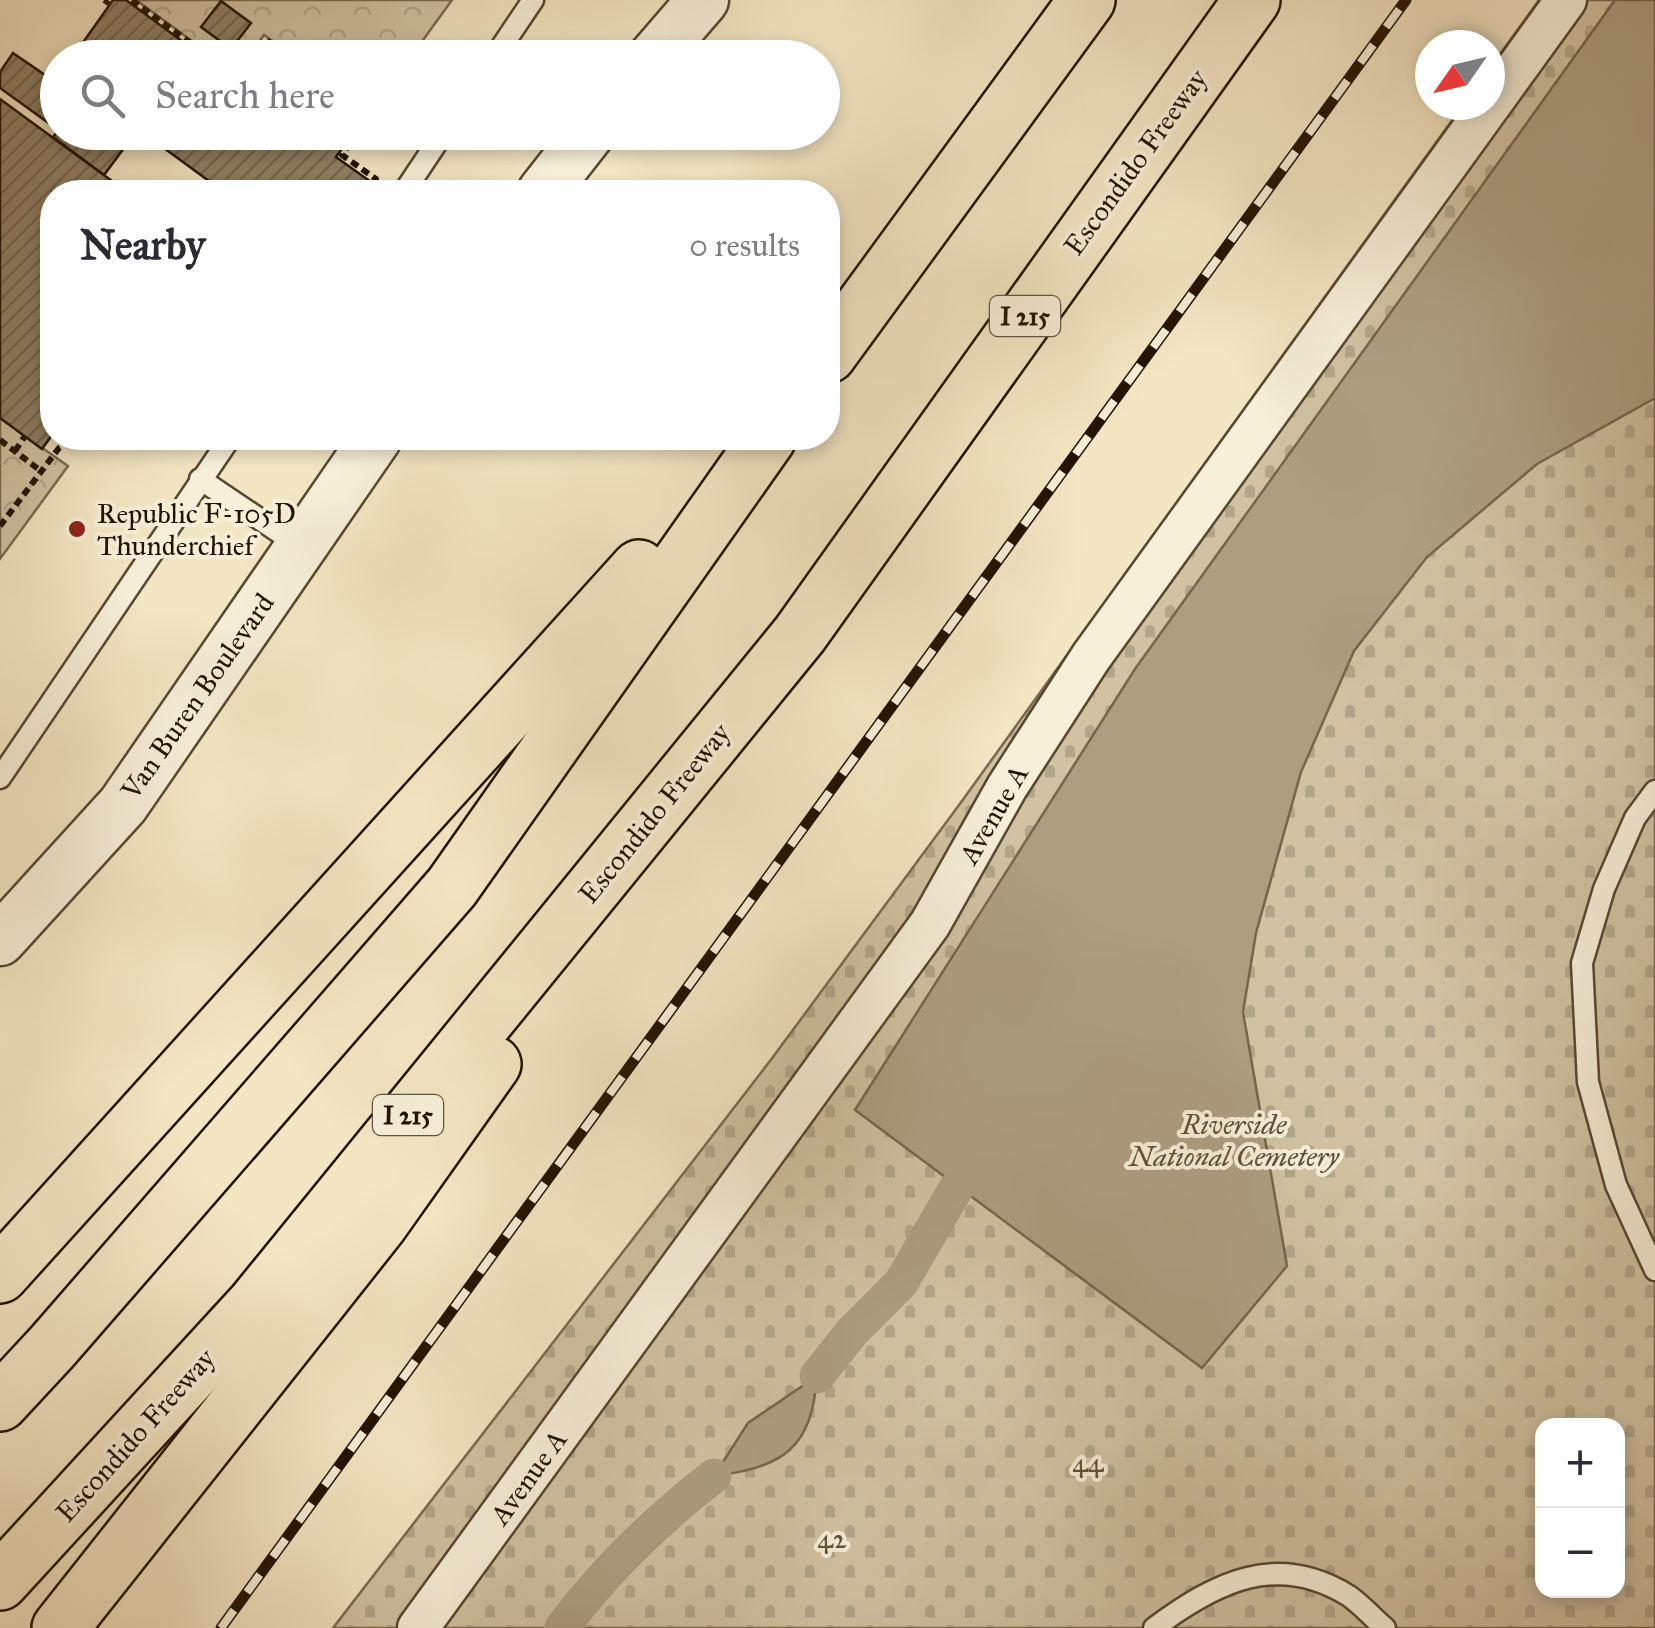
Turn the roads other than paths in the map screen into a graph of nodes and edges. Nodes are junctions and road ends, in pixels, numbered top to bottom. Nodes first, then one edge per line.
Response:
1 (532, 0) edge
2 (703, 0) edge
3 (1087, 0) edge
4 (1252, 0) edge
5 (1566, 0) edge
6 (506, 40) edge
7 (668, 40) edge
8 (432, 150) edge
9 (576, 150) edge
10 (412, 180) edge
11 (553, 180) edge
12 (840, 339) edge
13 (221, 450) edge
14 (368, 450) edge
15 (758, 450) edge
16 (200, 479) junction
17 (301, 547) junction
18 (800, 634) junction
19 (0, 778) edge
20 (1655, 791) edge
21 (0, 940) edge
22 (1655, 1270) edge
23 (0, 1275) edge
24 (0, 1403) edge
25 (0, 1582) edge
26 (60, 1628) edge
27 (418, 1628) edge
28 (1154, 1628) edge
29 (1385, 1628) edge

1 - 6 lane
2 - 7 street
3 - 12 highway
4 - 18 highway, Escondido Freeway / I 215
5 - 27 street, Avenue A
8 - 10 lane
9 - 11 street
13 - 16 lane
14 - 17 street, Van Buren Boulevard
15 - 23 highway
15 - 24 highway
16 - 17 lane
16 - 19 lane
17 - 21 street, Van Buren Boulevard
18 - 25 highway, Escondido Freeway / I 215
18 - 26 highway
20 - 22 lane
28 - 29 lane

